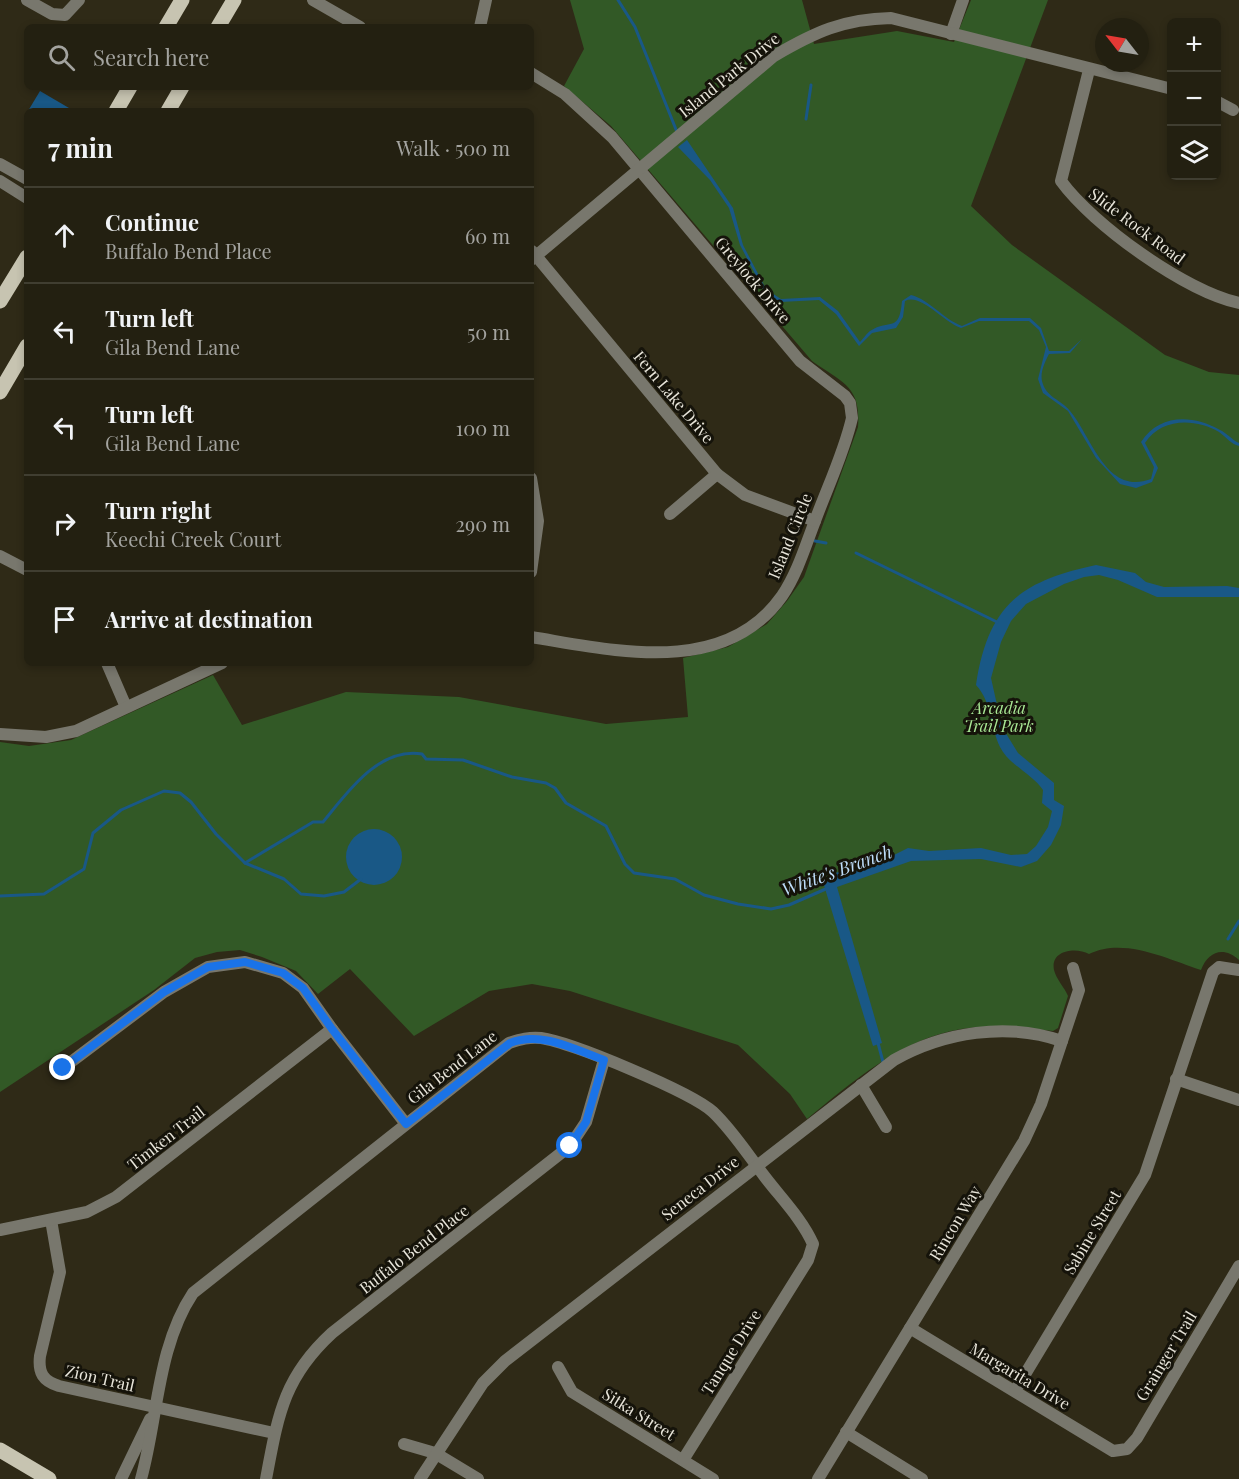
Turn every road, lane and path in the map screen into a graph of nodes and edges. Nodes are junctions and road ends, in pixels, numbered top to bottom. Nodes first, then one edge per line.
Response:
1 (27, 0) edge
2 (79, 0) edge
3 (182, 0) edge
4 (234, 0) edge
5 (313, 0) edge
6 (486, 0) edge
7 (963, 0) edge
8 (168, 24) edge
9 (220, 24) edge
10 (355, 24) edge
11 (481, 24) edge
12 (951, 34) junction
13 (1089, 70) junction
14 (534, 75) edge
15 (1167, 88) edge
16 (128, 90) edge
17 (180, 90) edge
18 (1221, 104) edge
19 (118, 108) edge
20 (170, 108) edge
21 (1233, 110) dead end
22 (0, 164) edge
23 (639, 170) junction
24 (24, 177) edge
25 (0, 182) edge
26 (24, 196) edge
27 (534, 254) edge
28 (534, 256) edge
29 (24, 262) edge
30 (0, 301) edge
31 (1239, 303) edge
32 (24, 351) edge
33 (0, 392) edge
34 (850, 403) joint
35 (717, 474) junction
36 (534, 496) edge
37 (670, 514) dead end
38 (815, 521) junction
39 (534, 550) edge
40 (0, 556) edge
41 (24, 568) edge
42 (534, 637) edge
43 (107, 666) edge
44 (215, 666) edge
45 (126, 707) junction
46 (0, 734) edge
47 (1073, 968) dead end
48 (1239, 970) edge
49 (332, 1029) junction
50 (1062, 1041) junction
51 (604, 1060) junction
52 (63, 1068) dead end
53 (1176, 1079) junction
54 (861, 1085) junction
55 (1239, 1100) edge
56 (406, 1124) junction
57 (886, 1127) dead end
58 (756, 1166) junction
59 (51, 1220) junction
60 (0, 1230) edge
61 (808, 1260) joint
62 (1239, 1266) edge
63 (910, 1328) junction
64 (558, 1367) dead end
65 (1015, 1391) junction
66 (155, 1407) junction
67 (846, 1432) junction
68 (274, 1433) junction
69 (404, 1444) dead end
70 (0, 1450) edge
71 (1113, 1451) joint
72 (435, 1453) junction
73 (683, 1460) junction
74 (50, 1479) edge
75 (121, 1479) edge
76 (141, 1479) edge
77 (266, 1479) edge
78 (420, 1479) edge
79 (478, 1479) edge
80 (713, 1479) edge
81 (818, 1479) edge
82 (922, 1479) edge

1 - 2 street
3 - 8 main road
4 - 9 main road
5 - 10 street
6 - 11 street
7 - 12 street
12 - 13 street, Island Park Drive
12 - 23 street, Island Park Drive
13 - 15 street, Island Park Drive
13 - 31 street, Slide Rock Road
14 - 23 street, Greylock Drive
16 - 19 main road
17 - 20 main road
18 - 21 street
22 - 24 street
23 - 27 street, Island Park Drive
23 - 34 street, Greylock Drive
25 - 26 street
28 - 35 street, Fern Lake Drive
29 - 30 main road
32 - 33 main road
34 - 38 street, Island Circle
35 - 37 street
35 - 38 street, Fern Lake Drive
36 - 39 street
38 - 42 street, Island Circle
40 - 41 street
43 - 45 street
44 - 45 street
45 - 46 street
47 - 50 street, Rincon Way
48 - 53 street, Sabine Street
49 - 52 street
49 - 56 street
49 - 59 street, Timken Trail
50 - 54 street, Seneca Drive
50 - 63 street, Rincon Way
51 - 56 street, Gila Bend Lane
51 - 58 street, Gila Bend Lane
51 - 68 street, Buffalo Bend Place
53 - 55 street
53 - 65 street, Sabine Street
54 - 57 street
54 - 58 street, Seneca Drive
56 - 66 street, Gila Bend Lane
58 - 61 street, Gila Bend Lane
58 - 72 street, Seneca Drive
59 - 60 street, Timken Trail
59 - 66 street, Zion Trail
61 - 73 street, Tanque Drive
62 - 71 street, Grainger Trail
63 - 65 street, Margarita Drive
63 - 67 street, Rincon Way
64 - 73 street, Sitka Street
65 - 71 street, Margarita Drive
66 - 68 street, Zion Trail
66 - 75 street, Gila Bend Lane
66 - 76 street, Gila Bend Lane
67 - 81 street, Rincon Way
67 - 82 street
68 - 77 street, Buffalo Bend Place
69 - 72 street
70 - 74 main road
72 - 78 street, Seneca Drive
72 - 79 street
73 - 80 street, Sitka Street

